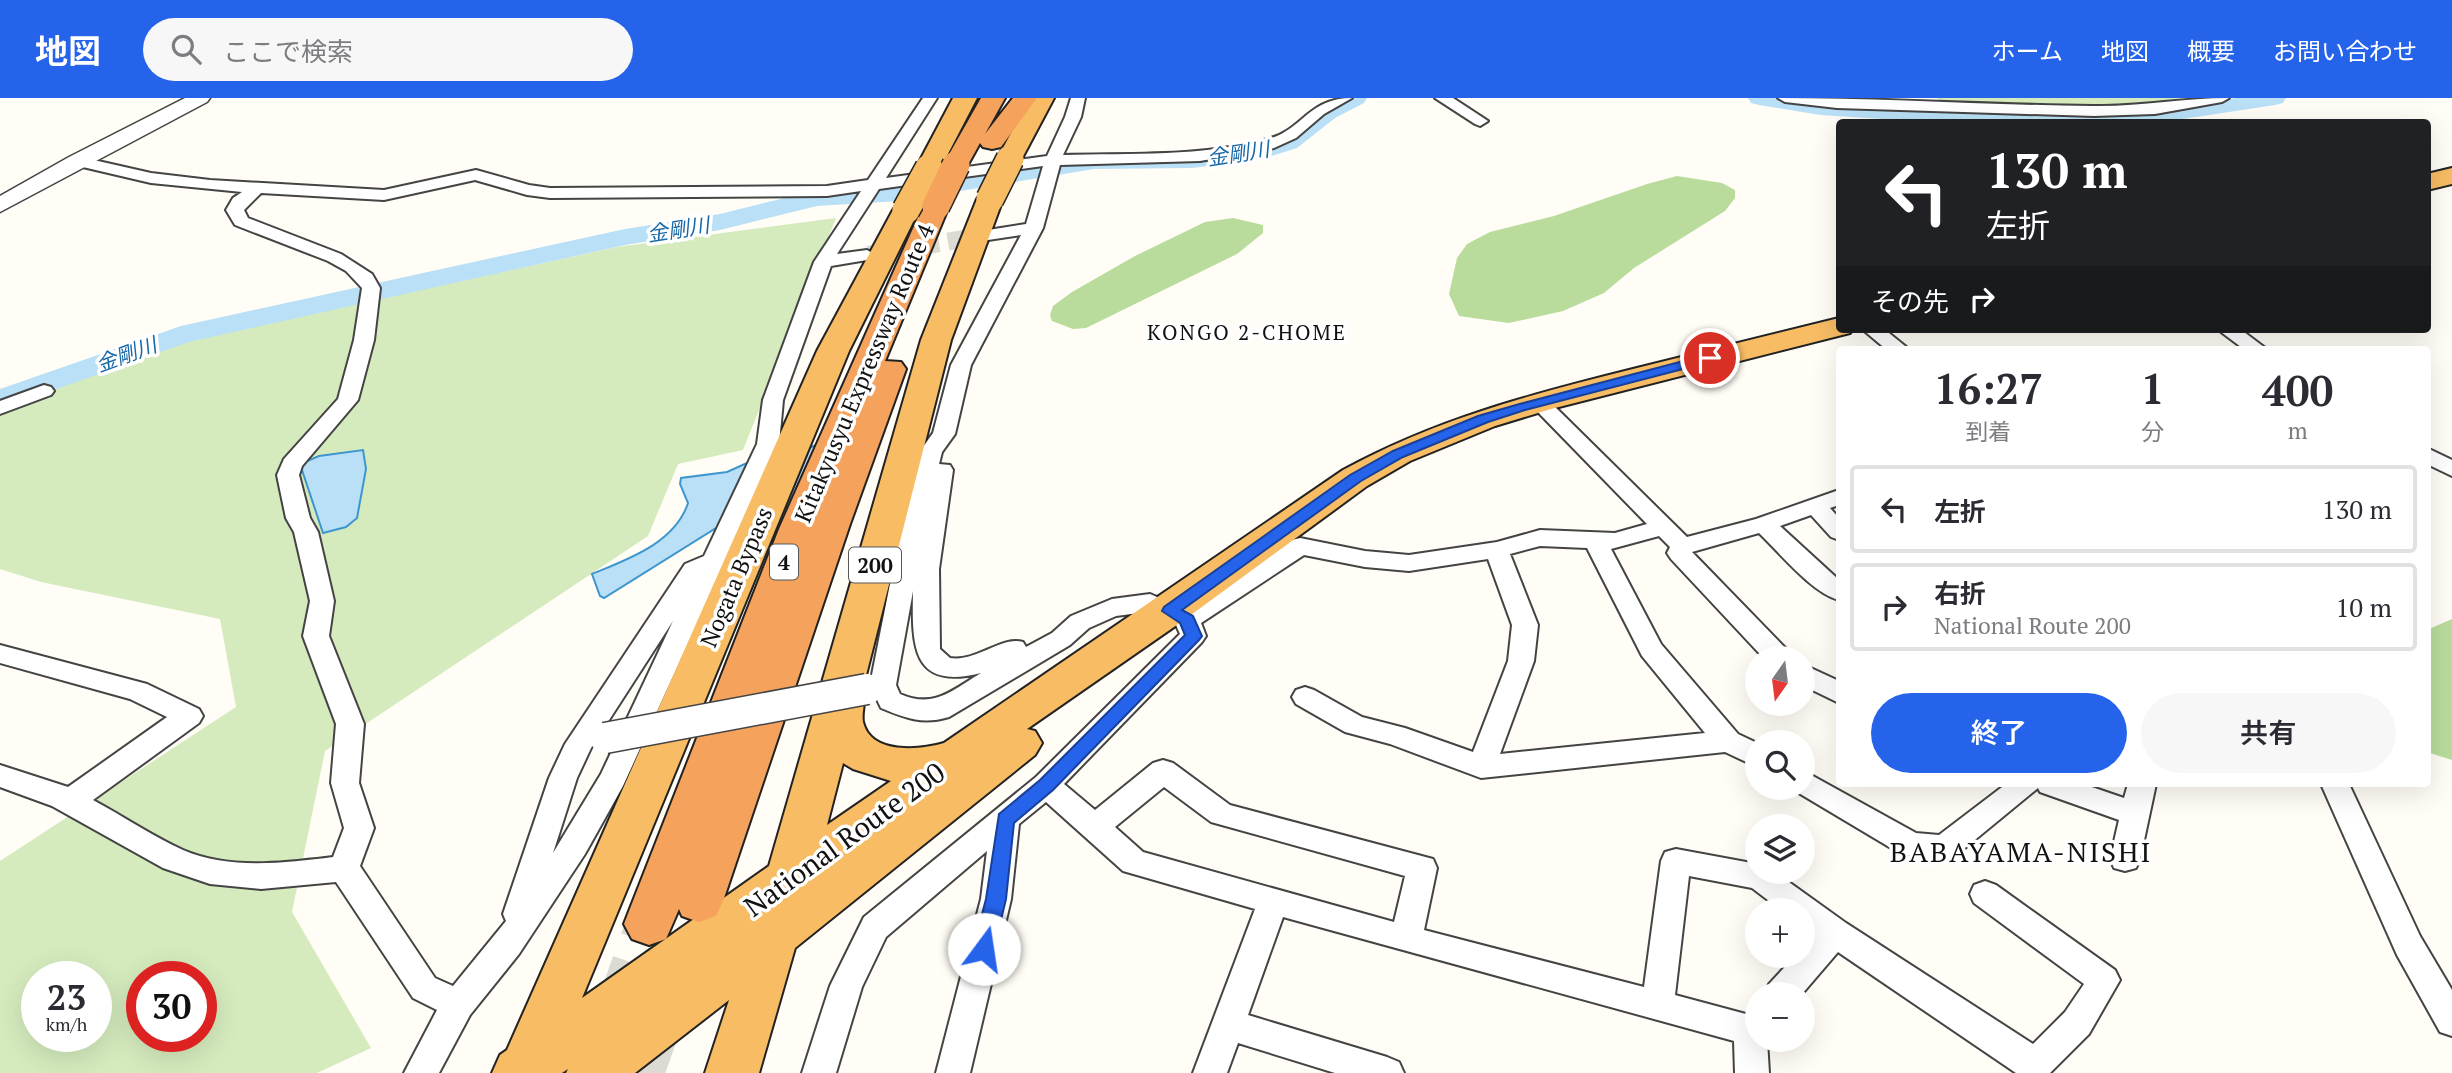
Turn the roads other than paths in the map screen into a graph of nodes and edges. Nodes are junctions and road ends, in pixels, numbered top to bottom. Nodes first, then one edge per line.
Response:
1 (200, 98) edge
2 (930, 98) edge
3 (965, 98) edge
4 (982, 98) edge
5 (993, 98) edge
6 (1014, 98) edge
7 (1025, 98) edge
8 (1042, 98) edge
9 (1078, 98) edge
10 (1345, 98) edge
11 (1442, 98) edge
12 (1785, 98) edge
13 (2222, 98) edge
14 (1842, 101) edge
15 (1480, 121) dead end
16 (982, 154) junction
17 (1053, 160) junction
18 (76, 161) junction
19 (2452, 176) edge
20 (2431, 181) edge
21 (876, 184) junction
22 (257, 188) junction
23 (0, 205) edge
24 (956, 210) junction
25 (1034, 228) junction
26 (867, 255) tunnel mouth
27 (823, 262) junction
28 (1836, 328) edge
29 (1877, 333) edge
30 (2233, 333) edge
31 (1895, 346) edge
32 (2252, 346) edge
33 (44, 391) dead end
34 (1539, 402) junction
35 (0, 408) edge
36 (944, 434) junction
37 (782, 440) junction
38 (2431, 456) edge
39 (2452, 469) edge
40 (1836, 498) edge
41 (1815, 506) junction
42 (1764, 524) junction
43 (1664, 527) junction
44 (1836, 528) edge
45 (735, 536) junction
46 (1595, 540) junction
47 (1682, 546) junction
48 (1497, 550) junction
49 (1836, 590) edge
50 (1179, 615) junction
51 (1080, 622) junction
52 (1767, 646) edge
53 (0, 654) edge
54 (1815, 680) edge
55 (865, 683) junction
56 (1836, 691) edge
57 (1305, 697) dead end
58 (592, 741) junction
59 (1728, 741) junction
60 (1745, 750) edge
61 (961, 755) junction
62 (1481, 767) junction
63 (0, 776) edge
64 (1046, 785) junction
65 (2018, 787) edge
66 (2058, 787) edge
67 (2141, 787) edge
68 (2336, 787) edge
69 (1815, 789) edge
70 (69, 801) junction
71 (2135, 814) junction
72 (1005, 820) junction
73 (1096, 826) junction
74 (2126, 859) dead end
75 (344, 867) junction
76 (790, 878) junction
77 (1985, 894) dead end
78 (699, 901) dead end
79 (1273, 901) junction
80 (649, 924) tunnel mouth
81 (1835, 933) junction
82 (774, 936) junction
83 (1406, 939) junction
84 (508, 944) junction
85 (1792, 982) edge
86 (458, 1004) junction
87 (1658, 1004) junction
88 (2452, 1021) edge
89 (1227, 1024) junction
90 (1745, 1024) edge
91 (1752, 1052) edge
92 (418, 1068) edge
93 (2034, 1069) edge
94 (523, 1071) edge
95 (593, 1073) edge
96 (732, 1073) edge
97 (819, 1073) edge
98 (953, 1073) edge
99 (1210, 1073) edge
100 (1387, 1073) edge
101 (1752, 1073) edge

1 - 18 street
2 - 21 street
3 - 24 highway, Nogata Bypass / 200, bridge
4 - 16 highway, 4
5 - 16 highway
6 - 16 highway
7 - 16 highway, 4
8 - 16 highway, Nogata Bypass / 200
9 - 17 street
10 - 17 street
11 - 15 street
12 - 14 street
13 - 14 street
16 - 24 highway, Kitakyusyu Expressway Route 4 / 4, bridge
16 - 24 highway, Nogata Bypass / 200, bridge
17 - 21 street
17 - 25 street
18 - 22 street
18 - 23 street
19 - 20 highway
21 - 22 street
21 - 27 street
22 - 75 street
24 - 25 street
24 - 37 highway, Nogata Bypass / 200
24 - 55 highway, Nogata Bypass / 200
24 - 78 highway, Kitakyusyu Expressway Route 4 / 4
24 - 80 highway, Kitakyusyu Expressway Route 4 / 4
25 - 36 street
26 - 27 street
27 - 37 street
28 - 34 highway, National Route 200 / 200
29 - 31 street
30 - 32 street
33 - 35 street
34 - 43 street
34 - 50 highway, National Route 200 / 200
36 - 51 street
36 - 55 street
37 - 45 highway, Nogata Bypass / 200
38 - 39 street
40 - 41 street
41 - 42 street
41 - 44 street
42 - 47 street
42 - 49 street
43 - 46 street
43 - 47 street
45 - 58 street
45 - 84 street
45 - 94 highway, Nogata Bypass / 200
46 - 48 street
46 - 59 street
47 - 52 street
48 - 50 street
48 - 62 street
50 - 51 street
50 - 61 highway, National Route 200 / 200
50 - 64 street
50 - 82 highway, National Route 200 / 200
51 - 55 street
53 - 70 street
54 - 56 street
55 - 58 street, bridge
55 - 61 highway
55 - 76 highway, Nogata Bypass / 200
57 - 62 street
58 - 84 street
59 - 60 street
59 - 62 street
61 - 76 highway, National Route 200 / 200
63 - 70 street
64 - 72 street
64 - 73 street
65 - 69 street
66 - 71 street
67 - 71 street
68 - 88 street
70 - 75 street
71 - 74 street
72 - 97 street
72 - 98 street
73 - 79 street
73 - 83 street
75 - 86 street
76 - 82 highway, Nogata Bypass / 200
76 - 94 highway, National Route 200 / 200
77 - 93 street
79 - 83 street
79 - 89 street
81 - 85 street
81 - 87 street
81 - 93 street
82 - 95 highway, National Route 200 / 200
82 - 96 highway, National Route 200 / 200
83 - 87 street
84 - 86 street
86 - 92 street
87 - 90 street
89 - 99 street
89 - 100 street
91 - 101 street

